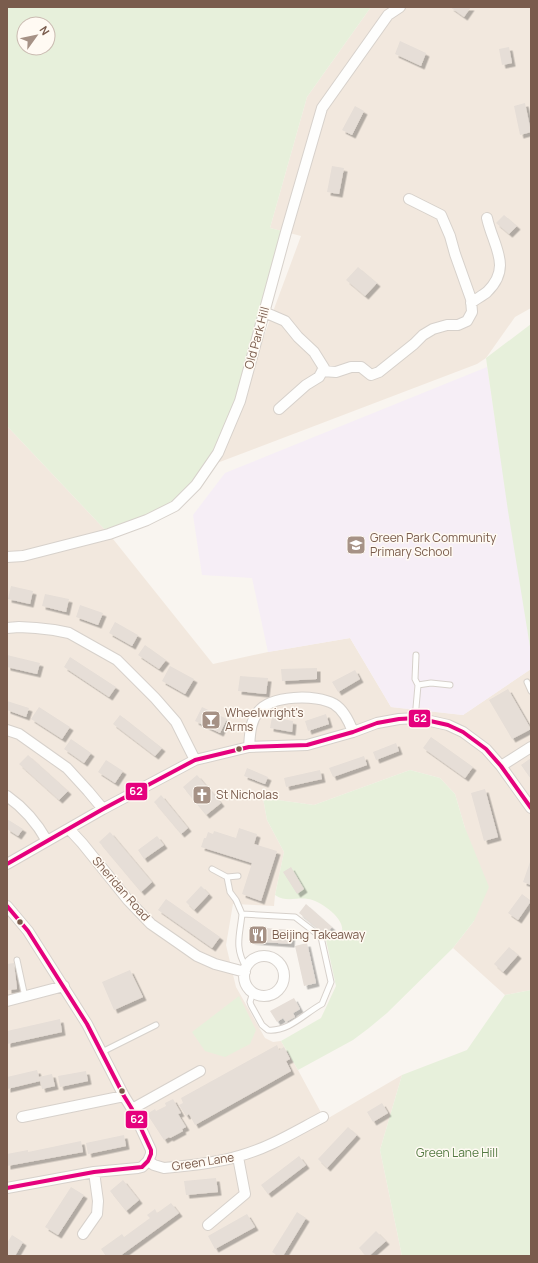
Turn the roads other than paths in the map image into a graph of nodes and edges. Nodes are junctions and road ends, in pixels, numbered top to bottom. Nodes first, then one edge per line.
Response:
1 (400, 7) edge
2 (409, 199) dead end
3 (488, 218) dead end
4 (471, 303) junction
5 (264, 312) junction
6 (322, 371) junction
7 (279, 410) dead end
8 (7, 557) edge
9 (7, 628) edge
10 (416, 655) dead end
11 (526, 682) dead end
12 (418, 685) junction
13 (450, 686) dead end
14 (531, 691) edge
15 (415, 719) junction
16 (7, 730) edge
17 (353, 732) junction
18 (249, 747) junction
19 (531, 747) edge
20 (195, 760) junction
21 (501, 766) junction
22 (7, 796) edge
23 (531, 808) edge
24 (103, 809) junction
25 (69, 829) junction
26 (47, 841) junction
27 (7, 864) edge
28 (212, 869) dead end
29 (238, 876) dead end
30 (227, 877) junction
31 (7, 906) edge
32 (242, 914) junction
33 (17, 960) dead end
34 (246, 970) junction
35 (64, 986) junction
36 (253, 992) junction
37 (25, 996) junction
38 (7, 1001) edge
39 (156, 1025) dead end
40 (102, 1052) junction
41 (200, 1071) dead end
42 (124, 1096) junction
43 (132, 1109) junction
44 (22, 1117) dead end
45 (323, 1117) dead end
46 (238, 1157) junction
47 (148, 1162) junction
48 (94, 1172) junction
49 (7, 1188) edge
50 (208, 1225) dead end
51 (83, 1234) dead end

1 - 5 street, Old Park Hill
2 - 4 street
3 - 4 street
4 - 6 street
5 - 6 street
5 - 8 street, Old Park Hill
6 - 7 street
9 - 20 street
10 - 12 lane
11 - 14 lane
12 - 13 lane
12 - 15 lane
15 - 17 street
15 - 21 street
16 - 24 street
17 - 18 street
17 - 18 street
18 - 20 street
19 - 21 street
20 - 24 street
21 - 23 street
22 - 26 street
24 - 25 street
25 - 26 street
25 - 34 street, Sheridan Road
26 - 27 street
28 - 30 lane
29 - 30 lane
30 - 32 lane
31 - 35 street
32 - 34 lane
32 - 36 lane
33 - 37 lane
34 - 36 street
34 - 36 street
35 - 37 street
35 - 40 street
37 - 38 street
39 - 40 lane
40 - 42 street
41 - 43 street
42 - 43 street
42 - 44 street
43 - 47 street
45 - 46 street, Green Lane
46 - 47 street, Green Lane
46 - 50 street
47 - 48 street
48 - 49 street
48 - 51 street

